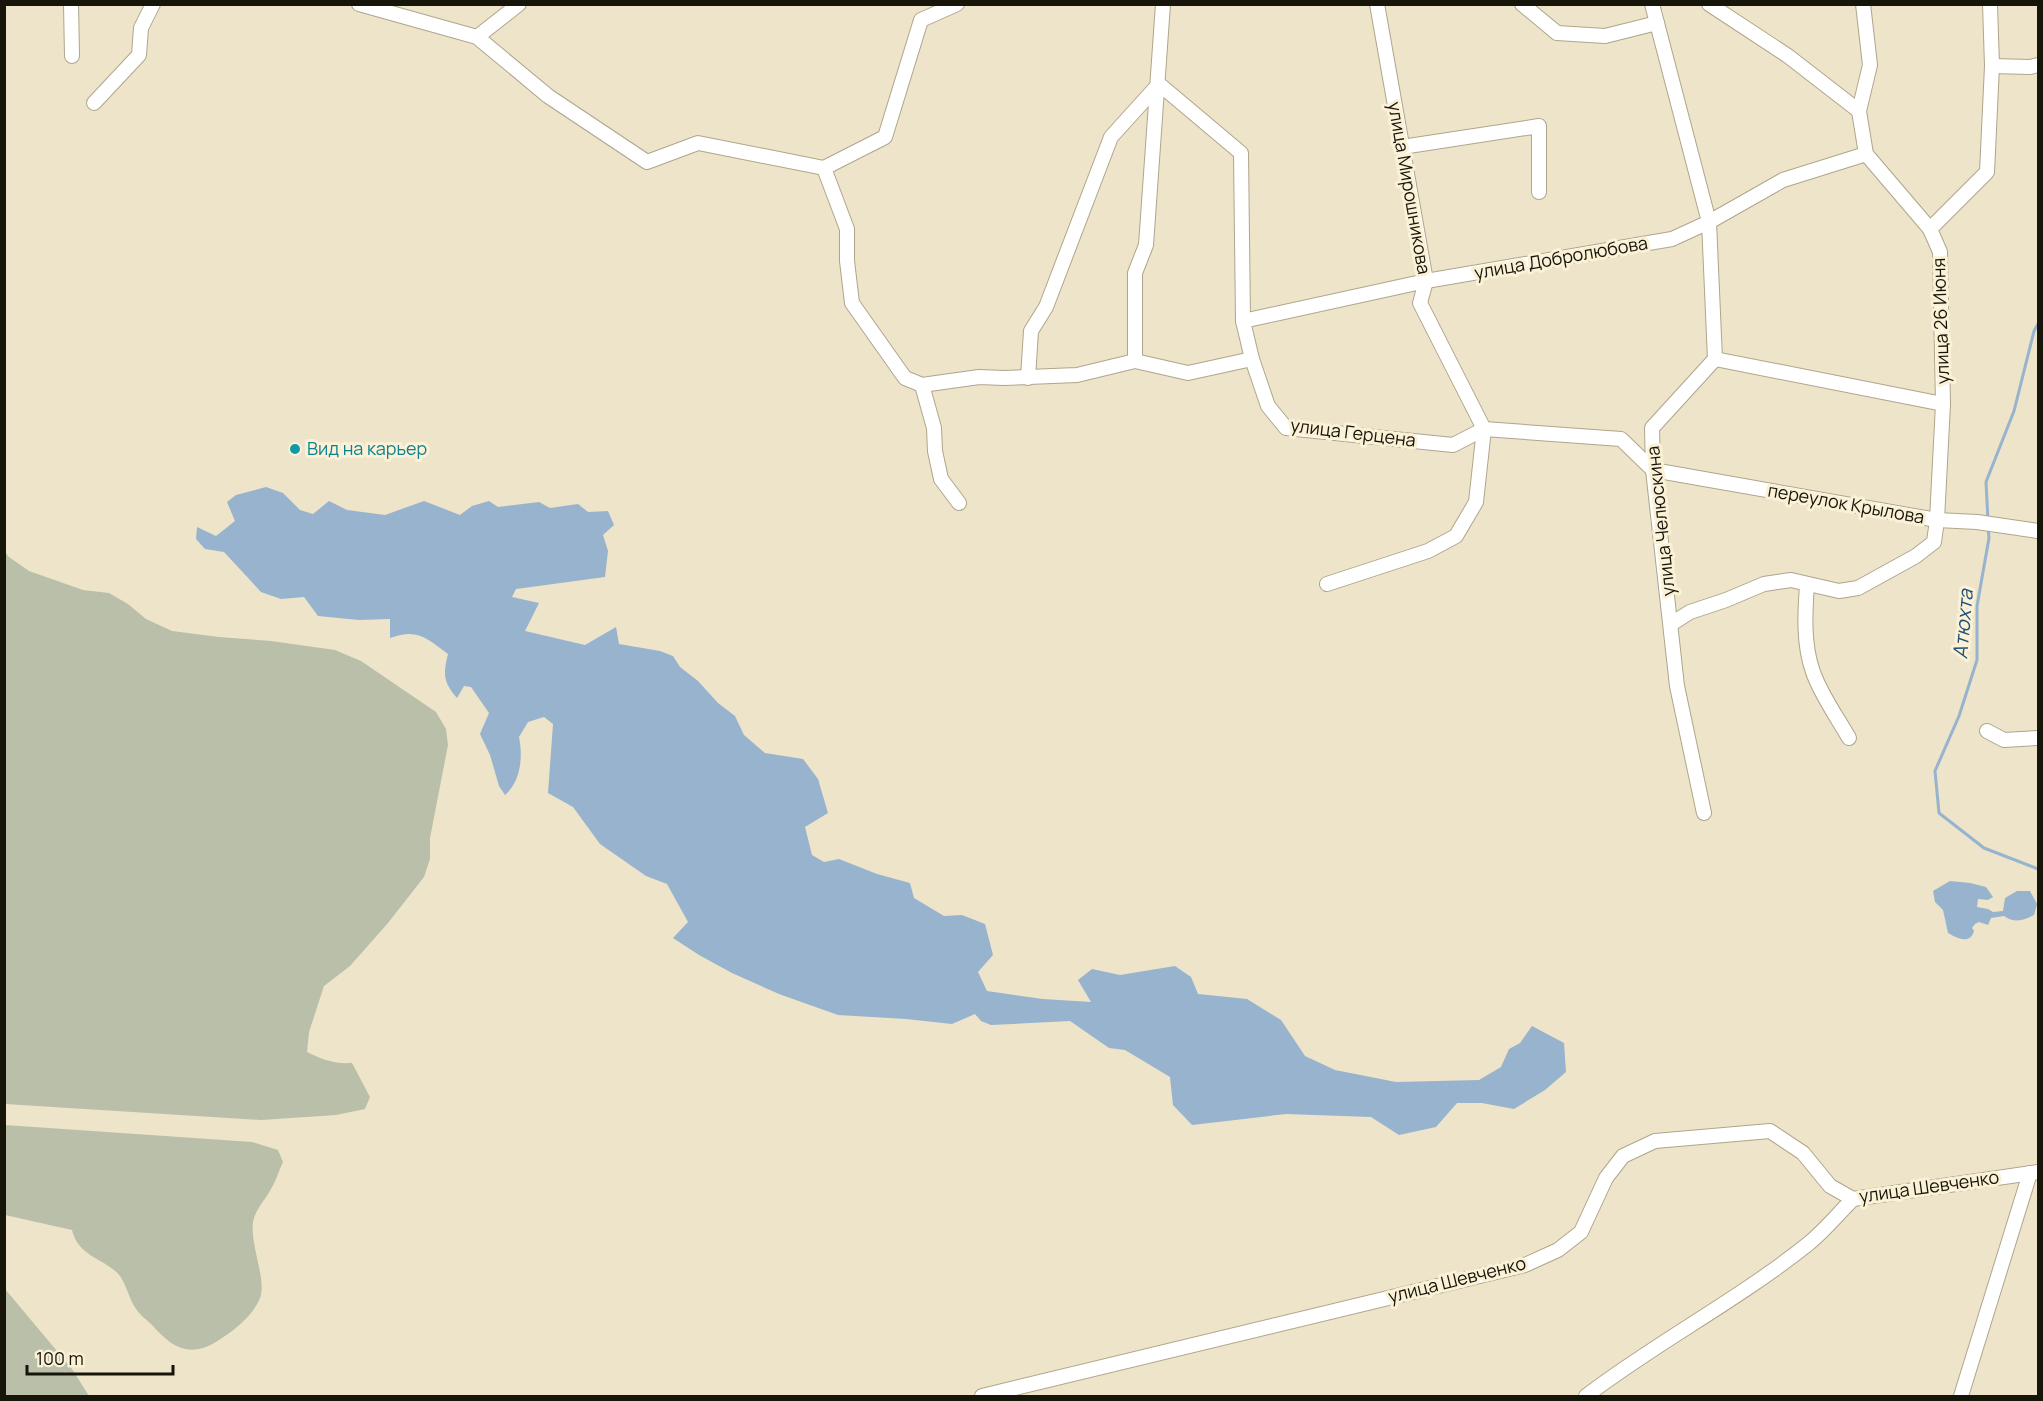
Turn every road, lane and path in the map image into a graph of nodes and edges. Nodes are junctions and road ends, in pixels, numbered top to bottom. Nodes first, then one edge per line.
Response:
1 (71, 4) edge
2 (153, 4) edge
3 (359, 4) edge
4 (519, 4) edge
5 (957, 4) edge
6 (1163, 4) edge
7 (1377, 4) edge
8 (1522, 4) edge
9 (1652, 4) edge
10 (1709, 4) edge
11 (1863, 4) edge
12 (1990, 4) edge
13 (1657, 23) junction
14 (477, 38) junction
15 (72, 56) dead end
16 (2038, 65) edge
17 (1992, 66) junction
18 (1159, 84) junction
19 (94, 103) dead end
20 (1859, 111) junction
21 (1402, 147) junction
22 (1866, 154) junction
23 (824, 168) junction
24 (1539, 192) dead end
25 (1709, 222) junction
26 (1930, 229) junction
27 (1426, 281) junction
28 (1243, 321) junction
29 (1252, 359) junction
30 (1715, 359) junction
31 (1135, 361) junction
32 (1028, 378) junction
33 (922, 385) junction
34 (1943, 404) junction
35 (1484, 429) junction
36 (1653, 470) junction
37 (959, 504) dead end
38 (1937, 520) junction
39 (2038, 531) edge
40 (1327, 584) dead end
41 (1808, 584) junction
42 (1671, 624) junction
43 (1987, 731) dead end
44 (1849, 738) dead end
45 (2038, 738) edge
46 (1704, 813) dead end
47 (2034, 1172) edge
48 (1853, 1199) junction
49 (1025, 1392) edge
50 (982, 1396) edge
51 (1586, 1396) edge
52 (1961, 1396) edge

1 - 15 street
2 - 19 street
3 - 14 street
4 - 14 street
5 - 23 street
6 - 18 street
7 - 21 street, улица Мирошникова
8 - 13 street
9 - 13 street
10 - 20 street
11 - 20 street
12 - 17 street
13 - 25 street
14 - 23 street
16 - 17 street
17 - 26 street
18 - 28 street, улица Герцена
18 - 31 street
18 - 32 street
20 - 22 street
21 - 24 street
21 - 27 street, улица Мирошникова
22 - 25 street, улица Добролюбова
22 - 26 street
23 - 33 street
25 - 27 street, улица Добролюбова
25 - 30 street
26 - 34 street, улица 26 Июня
27 - 28 street, улица Добролюбова
27 - 35 street, улица Мирошникова
28 - 29 street, улица Герцена
29 - 31 street
29 - 35 street, улица Герцена
30 - 34 street
30 - 36 street, улица Челюскина
31 - 32 street
32 - 33 street
33 - 37 street
34 - 38 street, улица 26 Июня
35 - 36 street
35 - 40 street
36 - 38 street, переулок Крылова
36 - 42 street, улица Челюскина
38 - 39 street, переулок Крылова
38 - 41 street, улица 26 Июня
41 - 42 street
41 - 44 street
42 - 46 street, улица Челюскина
43 - 45 street
47 - 48 street, улица Шевченко
47 - 52 street
48 - 49 street, улица Шевченко
48 - 51 street
49 - 50 street, улица Шевченко

